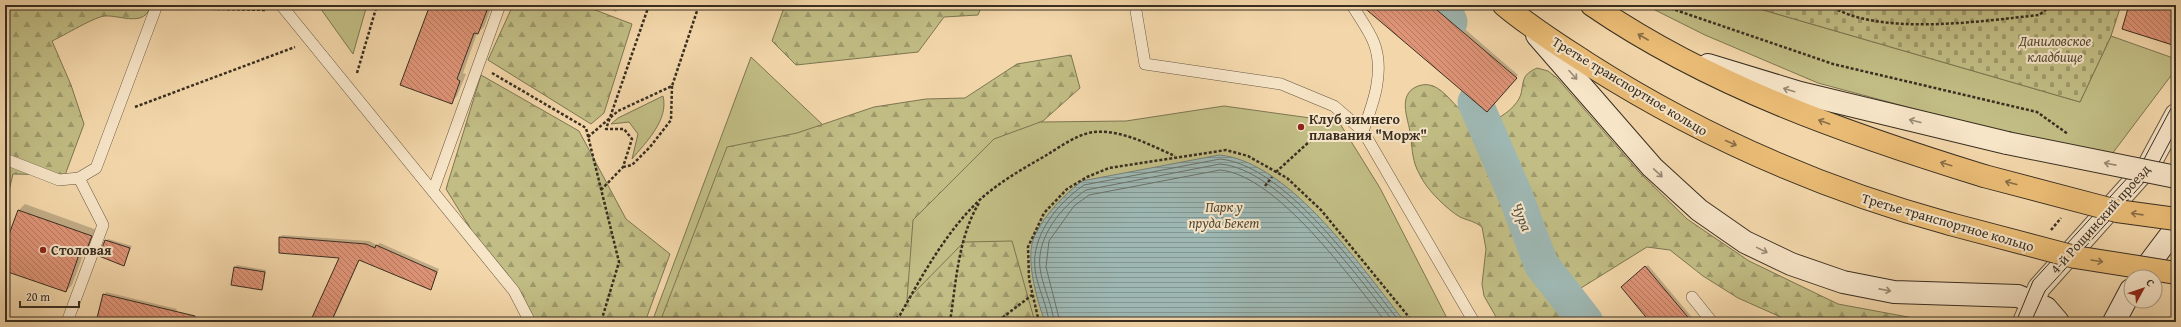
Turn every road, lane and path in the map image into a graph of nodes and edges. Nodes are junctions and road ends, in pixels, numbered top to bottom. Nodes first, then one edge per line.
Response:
1 (216, 5) edge
2 (377, 5) edge
3 (500, 5) edge
4 (649, 5) edge
5 (699, 5) edge
6 (1135, 5) edge
7 (1352, 5) edge
8 (1592, 5) edge
9 (1661, 5) edge
10 (1829, 5) edge
11 (2052, 5) edge
12 (156, 7) edge
13 (283, 7) edge
14 (217, 9) junction
15 (1516, 15) edge
16 (310, 41) junction
17 (1672, 54) junction
18 (478, 65) junction
19 (672, 86) junction
20 (352, 91) junction
21 (117, 114) junction
22 (2176, 115) edge
23 (611, 117) junction
24 (1363, 131) junction
25 (588, 137) junction
26 (2074, 138) dead end
27 (1310, 141) dead end
28 (1176, 156) junction
29 (5, 160) edge
30 (623, 167) junction
31 (1276, 172) junction
32 (1272, 177) dead end
33 (2176, 177) edge
34 (78, 178) junction
35 (1265, 186) dead end
36 (601, 190) junction
37 (433, 191) junction
38 (983, 197) junction
39 (2176, 219) edge
40 (2176, 228) edge
41 (2145, 269) edge
42 (2176, 273) edge
43 (1032, 295) junction
44 (1692, 298) dead end
45 (2032, 301) junction
46 (2123, 305) edge
47 (68, 322) edge
48 (530, 322) edge
49 (602, 322) edge
50 (892, 322) edge
51 (950, 322) edge
52 (1000, 322) edge
53 (1039, 322) edge
54 (1413, 322) edge
55 (1474, 322) edge
56 (1712, 322) edge
57 (2024, 322) edge
58 (2058, 322) edge
59 (2114, 322) edge

1 - 14 path
2 - 20 path
3 - 18 lane
4 - 23 path
5 - 19 path
6 - 24 lane
7 - 24 lane
17 -> 8 main road
9 - 26 path
10 - 11 path
12 - 14 path
12 - 21 lane
13 - 14 path
13 - 16 lane
15 -> 42 main road, Третье транспортное кольцо, bridge
15 -> 45 main road
16 - 20 lane
16 - 21 path
33 -> 17 main road, bridge
39 -> 17 main road, bridge
18 - 25 path
18 - 37 lane
19 - 23 path
19 - 30 path
20 - 37 lane
21 - 34 lane
22 - 45 main road, 4-й Рощинский проезд
23 - 25 path
23 - 30 path
24 - 55 lane
25 - 36 path
27 - 31 path
28 - 31 path
28 - 38 path
28 - 43 path
29 - 34 lane
30 - 36 path
31 - 54 path
32 - 35 path
34 - 47 lane
36 - 49 path
37 - 48 lane
38 - 50 path
38 - 51 path
40 - 41 main road
43 - 52 path
43 - 53 path
44 - 56 lane
45 - 57 main road, 4-й Рощинский проезд
45 - 58 main road
46 - 59 main road

